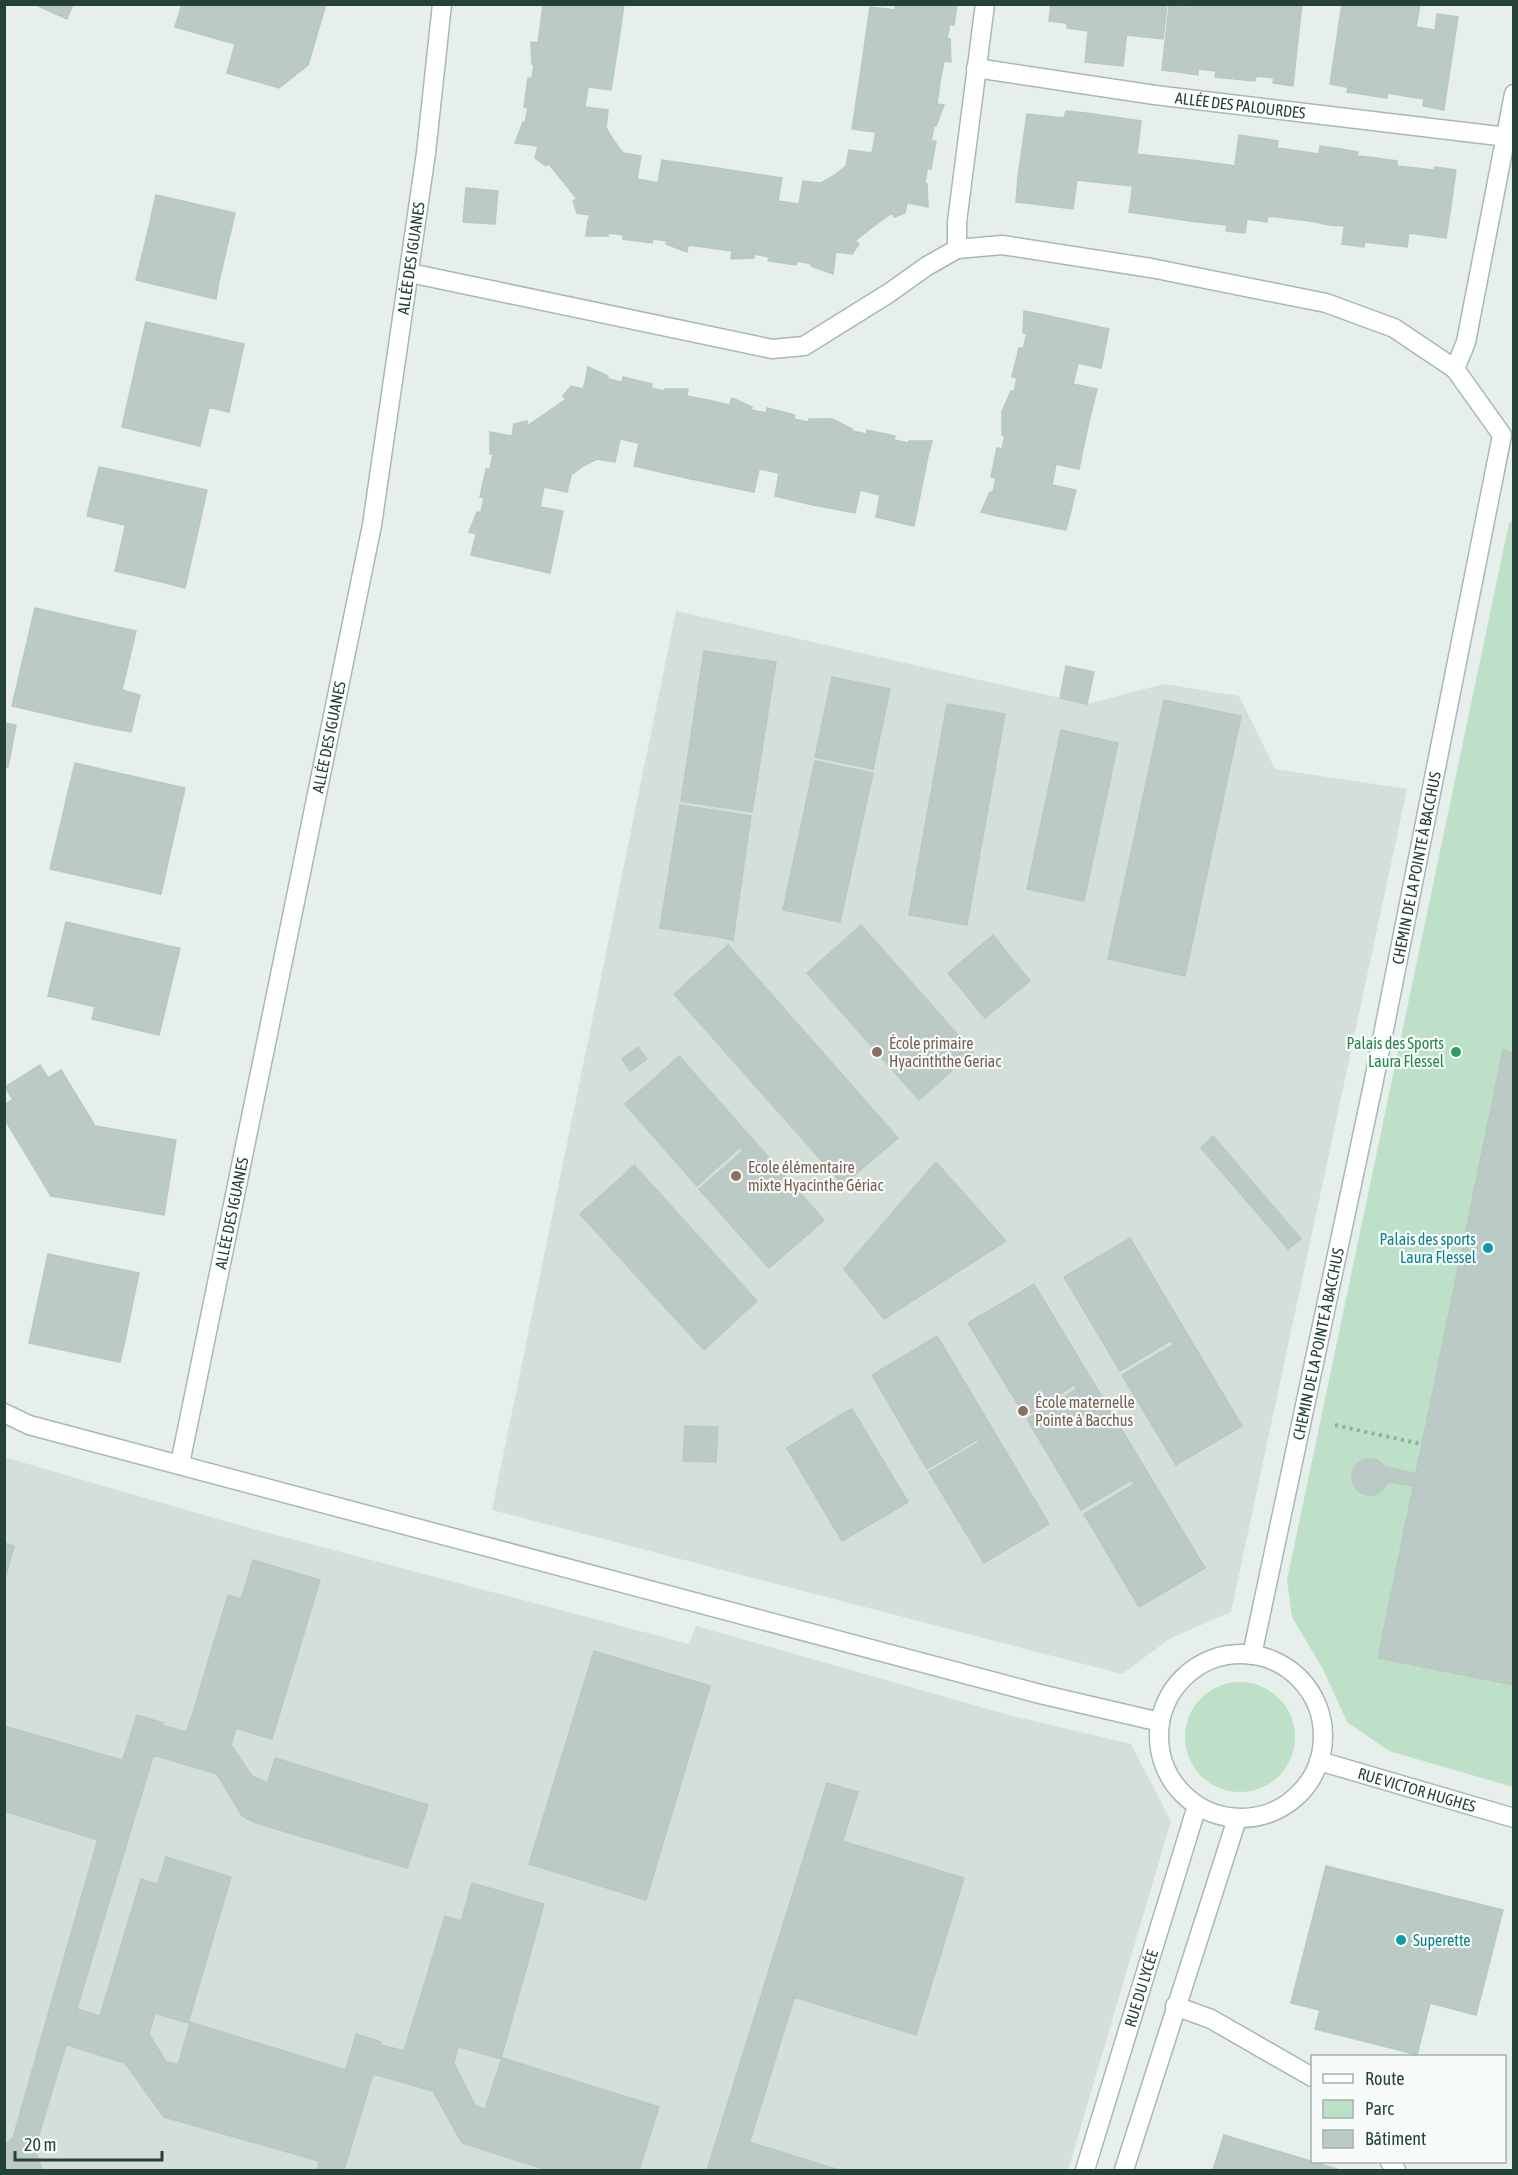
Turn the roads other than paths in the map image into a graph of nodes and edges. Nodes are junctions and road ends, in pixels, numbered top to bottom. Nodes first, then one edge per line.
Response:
1 (442, 4) edge
2 (985, 4) edge
3 (976, 68) junction
4 (1514, 94) edge
5 (1507, 137) junction
6 (957, 249) junction
7 (410, 273) junction
8 (1455, 369) junction
9 (1508, 437) edge
10 (4, 1413) edge
11 (180, 1464) junction
12 (1252, 1655) junction
13 (1160, 1722) junction
14 (1319, 1761) junction
15 (1197, 1806) junction
16 (1514, 1818) edge
17 (1237, 1819) junction
18 (1175, 2006) junction
19 (1311, 2076) edge
20 (1085, 2170) edge
21 (1125, 2170) edge

1 - 7 street, ALLÉE DES IGUANES
2 - 3 street
3 - 5 street, ALLÉE DES PALOURDES
3 - 6 street
4 - 5 street
5 - 8 street
6 - 7 street
6 - 8 street
7 - 11 street, ALLÉE DES IGUANES
8 - 9 street, CHEMIN DE LA POINTE À BACCHUS
9 - 12 street, CHEMIN DE LA POINTE À BACCHUS
10 - 11 street
11 - 13 street
12 - 13 street
12 - 14 street
13 - 15 street
14 - 16 street, RUE VICTOR HUGHES
14 - 17 street
15 - 17 street
15 - 20 street, RUE DU LYCÉE
17 - 18 street
18 - 19 street
18 - 21 street

